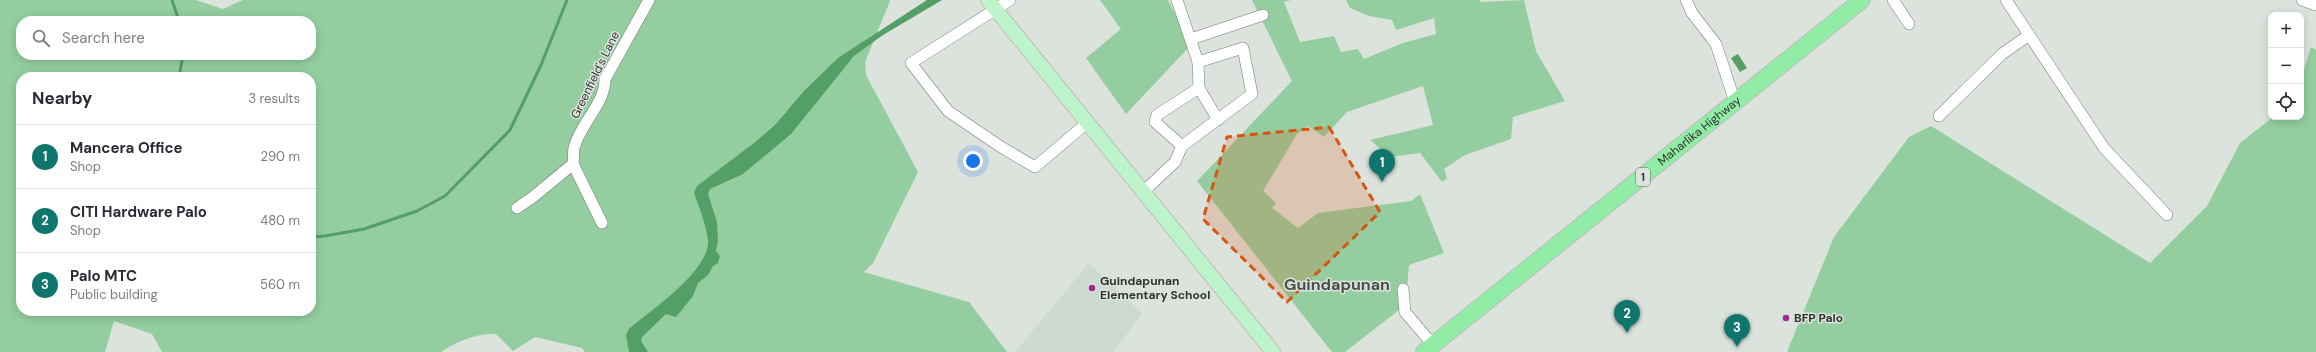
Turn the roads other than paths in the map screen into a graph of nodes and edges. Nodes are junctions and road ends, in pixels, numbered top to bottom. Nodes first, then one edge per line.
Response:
1 (649, 0) edge
2 (1010, 0) edge
3 (1177, 0) edge
4 (1686, 0) edge
5 (1862, 0) edge
6 (1893, 0) edge
7 (2006, 0) edge
8 (2302, 0) edge
9 (993, 5) edge
10 (2316, 5) edge
11 (1263, 15) dead end
12 (1909, 24) dead end
13 (2029, 35) junction
14 (1191, 39) junction
15 (1198, 62) junction
16 (1199, 88) junction
17 (1735, 102) junction
18 (1939, 116) dead end
19 (1218, 120) junction
20 (1087, 124) junction
21 (1182, 146) junction
22 (573, 164) junction
23 (1143, 192) junction
24 (517, 208) dead end
25 (2167, 215) dead end
26 (602, 223) dead end
27 (1403, 289) dead end
28 (1429, 349) edge
29 (1273, 352) edge

1 - 22 street, Greenfield's Lane
2 - 9 street
3 - 14 street
4 - 17 street
5 - 17 highway, Maharlika Highway / 1
6 - 12 street
7 - 13 street
8 - 10 street
9 - 20 main road
9 - 20 street
11 - 14 street
13 - 18 street
13 - 25 street
14 - 15 street
15 - 16 street
15 - 19 street
16 - 19 street
16 - 21 street
17 - 28 highway, Maharlika Highway / 1
19 - 21 street
20 - 23 main road
21 - 23 street
22 - 24 street
22 - 26 street
23 - 29 main road
27 - 28 street

